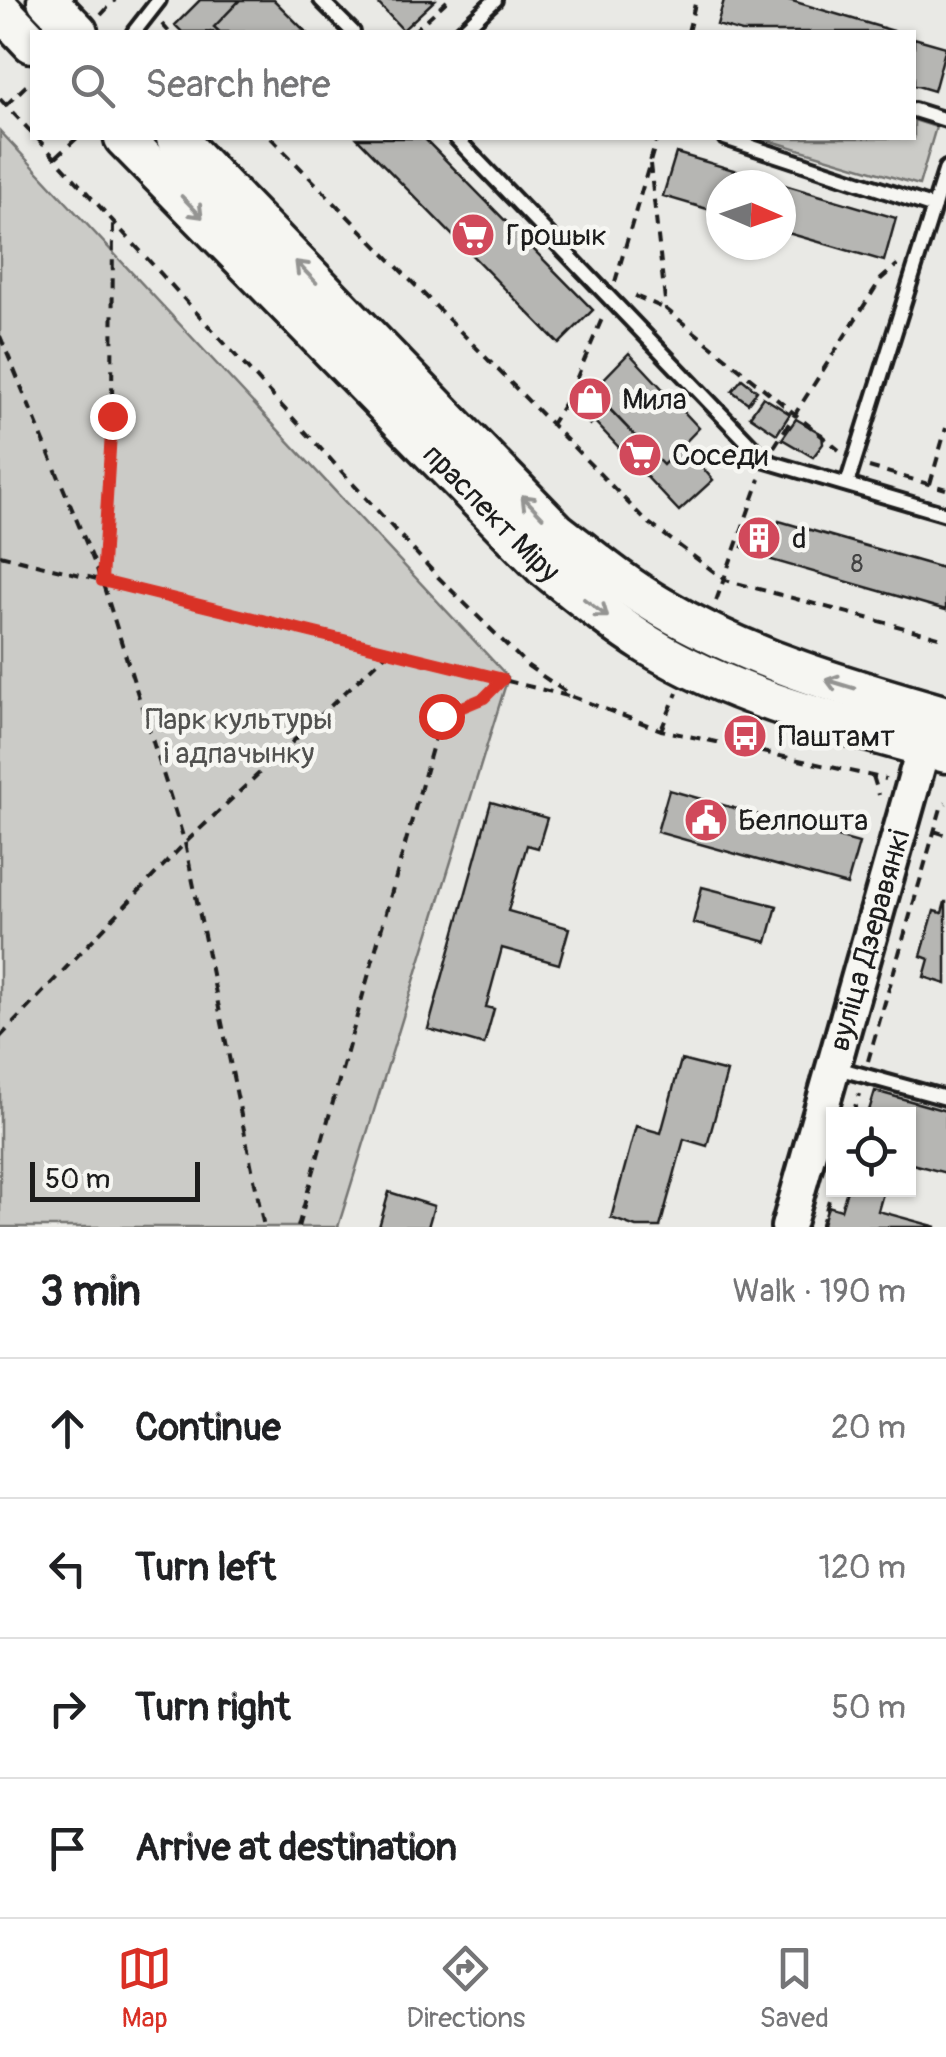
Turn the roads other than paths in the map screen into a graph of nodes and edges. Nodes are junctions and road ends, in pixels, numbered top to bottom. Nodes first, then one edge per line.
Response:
1 (47, 0) edge
2 (159, 0) edge
3 (321, 0) edge
4 (495, 0) edge
5 (0, 9) edge
6 (76, 30) edge
7 (136, 30) edge
8 (351, 30) edge
9 (463, 30) edge
10 (30, 41) edge
11 (916, 111) edge
12 (946, 120) edge
13 (126, 140) edge
14 (178, 140) edge
15 (458, 140) edge
16 (731, 140) edge
17 (946, 168) edge
18 (934, 208) junction
19 (847, 484) junction
20 (946, 514) edge
21 (937, 732) edge
22 (848, 1072) junction
23 (946, 1098) edge
24 (788, 1227) edge

1 - 6 main road
2 - 7 lane
3 - 8 lane
4 - 9 lane
5 - 10 main road
11 - 12 lane
13 -> 21 main road, праспект Міру
21 -> 14 main road, праспект Міру
15 - 19 lane
16 - 18 lane
17 - 18 lane
18 - 19 lane
19 - 20 lane
21 - 22 street, вуліца Дзеравянкі
22 - 23 lane
22 - 24 street, вуліца Дзеравянкі

